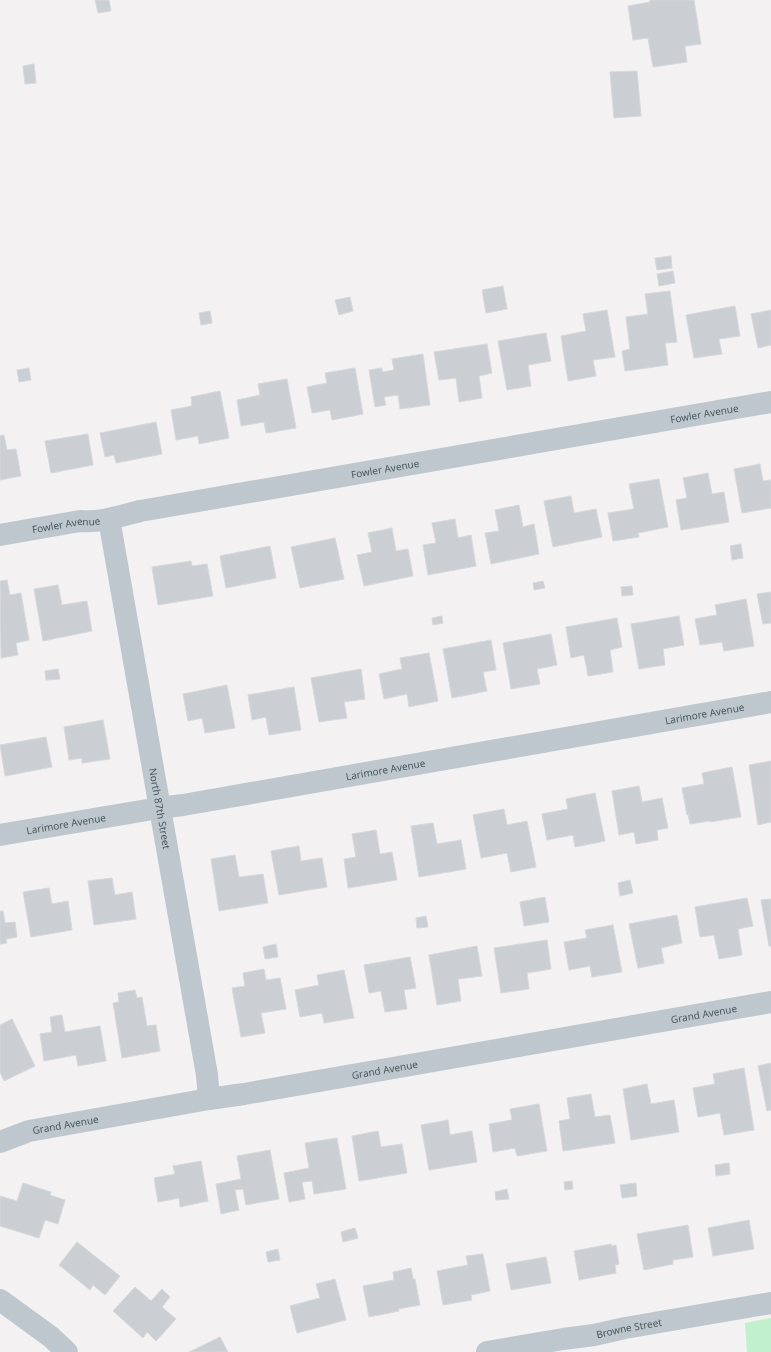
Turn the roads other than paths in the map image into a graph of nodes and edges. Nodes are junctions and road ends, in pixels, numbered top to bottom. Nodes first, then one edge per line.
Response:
1 (771, 402) edge
2 (109, 518) junction
3 (0, 535) edge
4 (771, 702) edge
5 (159, 808) junction
6 (0, 835) edge
7 (771, 1002) edge
8 (209, 1098) junction
9 (0, 1142) edge
10 (0, 1300) edge
11 (771, 1303) edge
12 (595, 1344) edge
13 (68, 1352) edge
14 (487, 1352) edge

1 - 2 street, Fowler Avenue
2 - 3 street, Fowler Avenue
2 - 5 street, North 87th Street
4 - 5 street, Larimore Avenue
5 - 6 street, Larimore Avenue
5 - 8 street, North 87th Street
7 - 8 street, Grand Avenue
8 - 9 street, Grand Avenue
10 - 13 street
11 - 12 street, Browne Street
12 - 14 street, Browne Street

